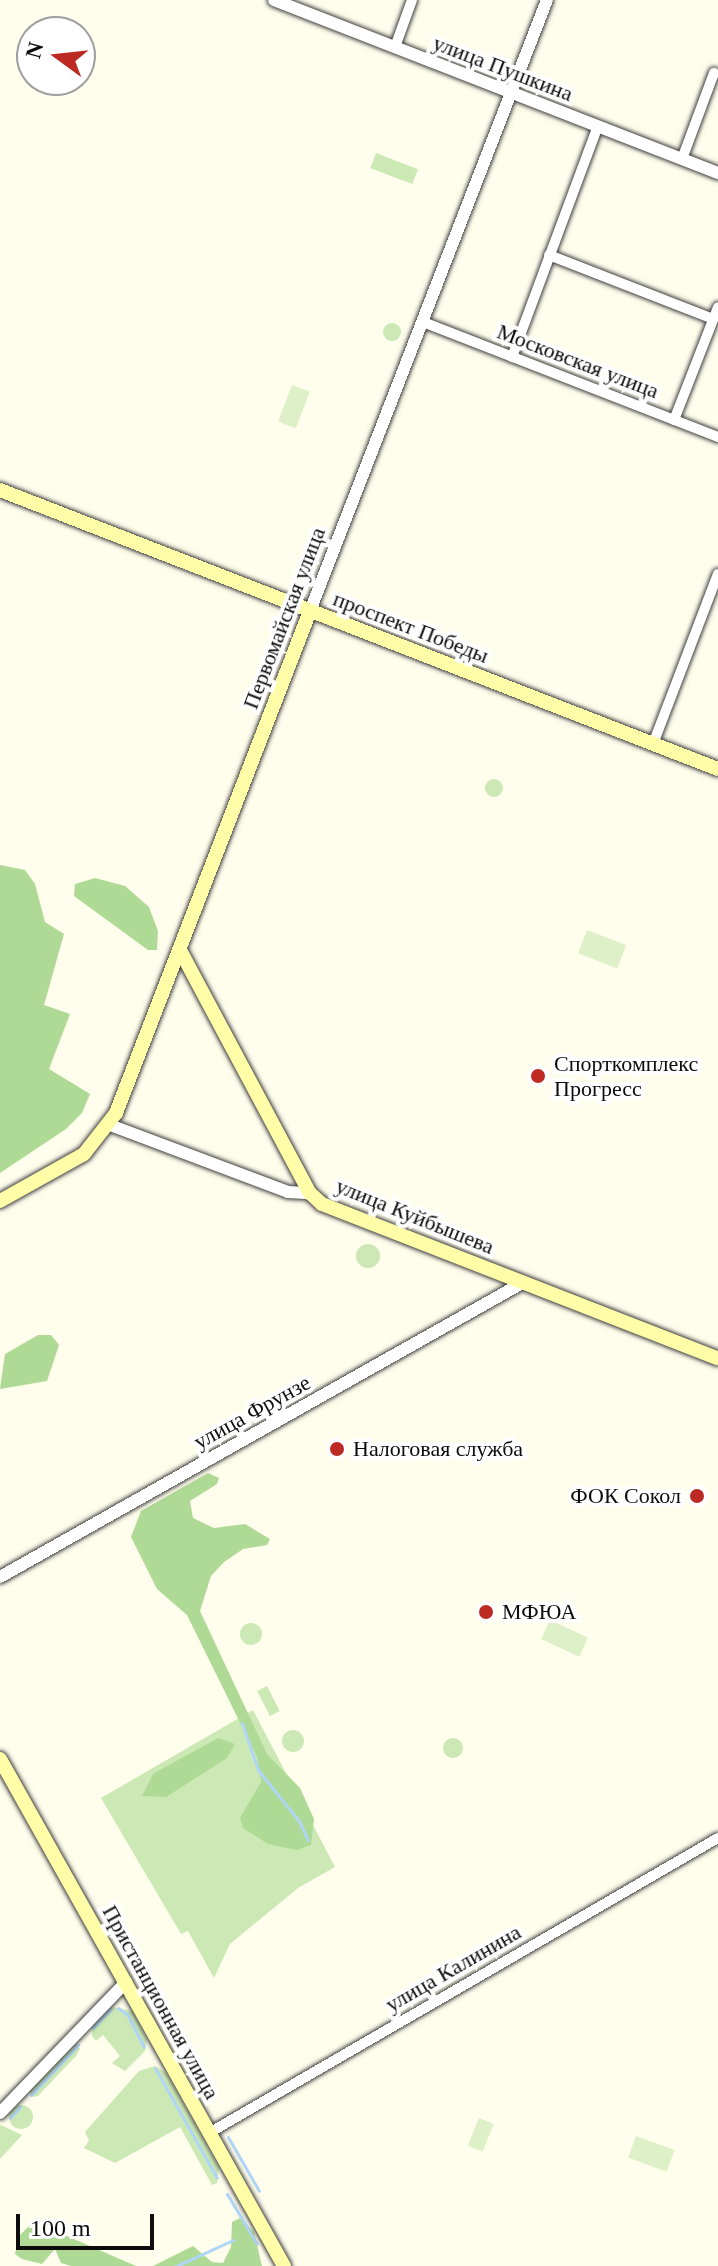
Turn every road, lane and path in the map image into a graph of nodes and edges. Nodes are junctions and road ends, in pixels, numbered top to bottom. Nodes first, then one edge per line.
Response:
1 (274, 0) edge
2 (412, 0) edge
3 (547, 0) edge
4 (395, 47) junction
5 (714, 73) dead end
6 (511, 92) junction
7 (598, 126) junction
8 (682, 159) junction
9 (718, 173) edge
10 (549, 255) junction
11 (718, 307) edge
12 (713, 319) junction
13 (423, 322) junction
14 (512, 357) junction
15 (674, 420) junction
16 (718, 437) edge
17 (0, 490) edge
18 (718, 574) edge
19 (310, 611) junction
20 (653, 744) junction
21 (718, 769) edge
22 (180, 950) junction
23 (110, 1125) junction
24 (310, 1193) junction
25 (0, 1201) edge
26 (524, 1282) junction
27 (718, 1358) edge
28 (0, 1577) edge
29 (0, 1759) edge
30 (718, 1838) edge
31 (126, 1982) junction
32 (0, 2113) edge
33 (209, 2133) junction
34 (284, 2266) edge

1 - 4 street, улица Пушкина
2 - 4 street
3 - 6 street, Первомайская улица
4 - 6 street, улица Пушкина
5 - 8 street
6 - 7 street, улица Пушкина
6 - 13 street, Первомайская улица
7 - 8 street, улица Пушкина
7 - 10 street
8 - 9 street, улица Пушкина
10 - 12 street
10 - 14 street
11 - 12 street
12 - 15 street
13 - 14 street, Московская улица
13 - 19 street, Первомайская улица
14 - 15 street, Московская улица
15 - 16 street, Московская улица
17 - 19 main road, проспект Победы
18 - 20 street
19 - 20 main road, проспект Победы
19 - 22 main road, Первомайская улица
20 - 21 main road, проспект Победы
22 - 23 main road, Первомайская улица
22 - 24 main road, улица Куйбышева
23 - 24 street
23 - 25 main road, Первомайская улица
24 - 26 main road, улица Куйбышева
26 - 27 main road, улица Куйбышева
26 - 28 street, улица Фрунзе
29 - 31 main road, Пристанционная улица
30 - 33 street, улица Калинина
31 - 32 street
31 - 33 main road, Пристанционная улица
33 - 34 main road, Пристанционная улица

